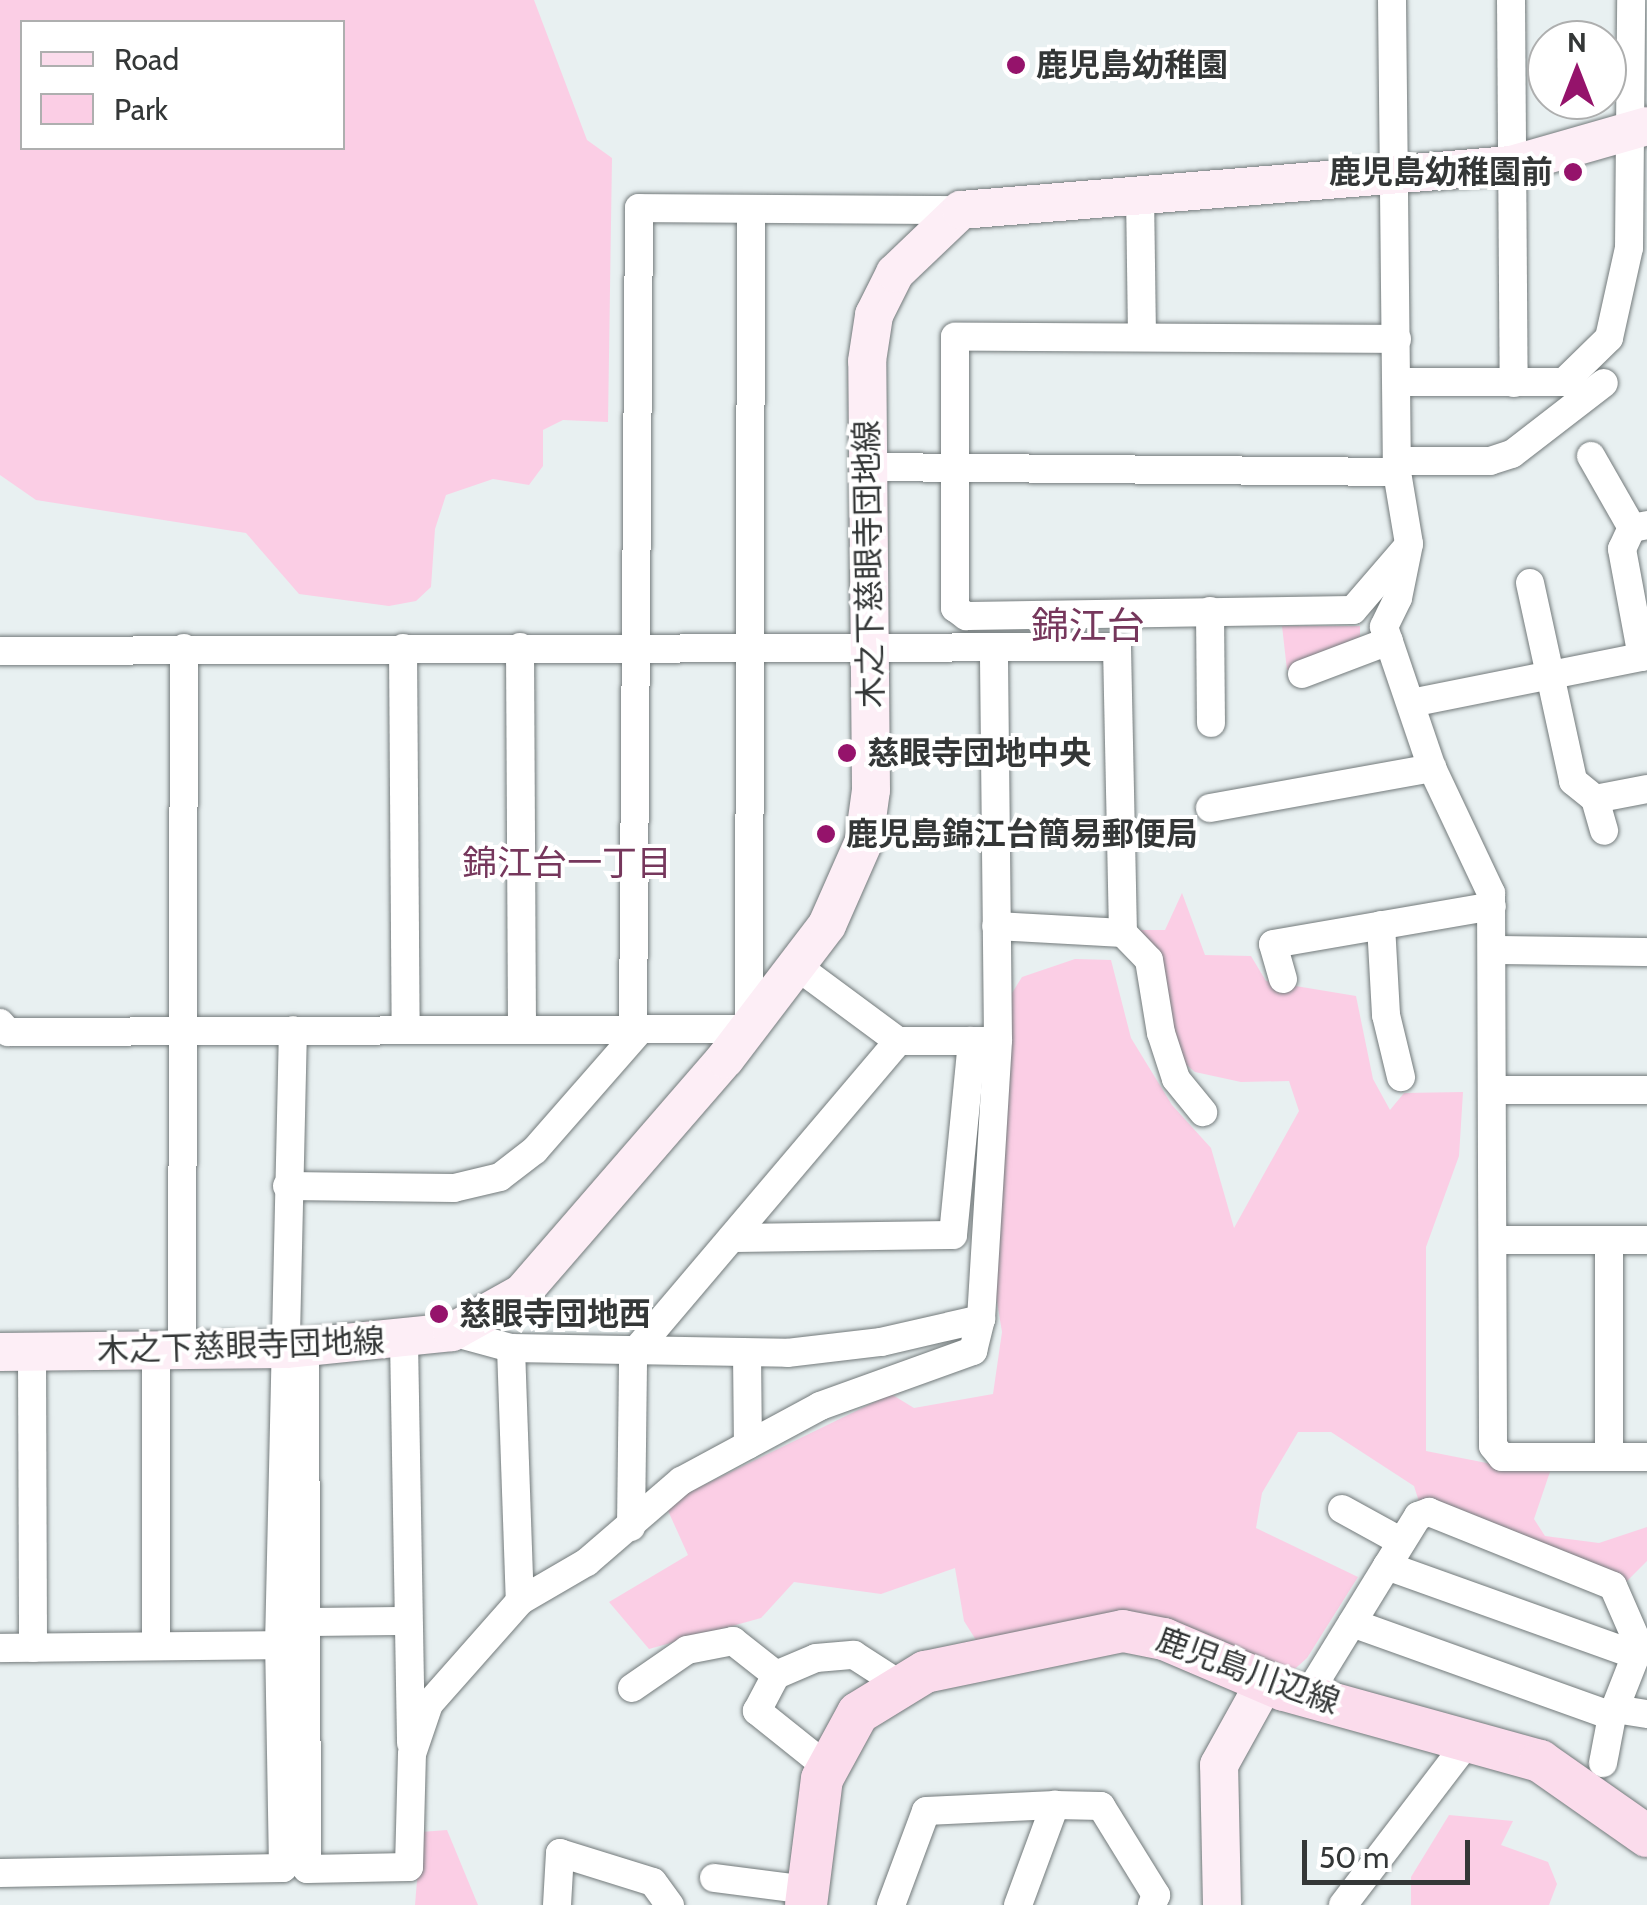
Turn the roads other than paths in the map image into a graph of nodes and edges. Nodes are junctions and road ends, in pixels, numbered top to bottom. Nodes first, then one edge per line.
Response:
1 (1392, 0) edge
2 (1511, 0) edge
3 (1631, 0) edge
4 (1639, 128) edge
5 (1511, 165) junction
6 (1392, 174) junction
7 (1140, 194) junction
8 (961, 210) junction
9 (751, 212) junction
10 (1142, 336) junction
11 (1397, 339) junction
12 (1397, 382) junction
13 (1514, 383) junction
14 (1604, 383) dead end
15 (1591, 456) dead end
16 (1397, 466) junction
17 (956, 467) junction
18 (869, 468) junction
19 (1640, 526) edge
20 (1409, 544) junction
21 (1530, 583) dead end
22 (1210, 611) junction
23 (1389, 641) junction
24 (871, 645) junction
25 (636, 646) junction
26 (994, 646) junction
27 (520, 647) junction
28 (751, 647) junction
29 (184, 648) junction
30 (402, 648) junction
31 (0, 651) edge
32 (1644, 657) edge
33 (1302, 674) dead end
34 (1549, 676) junction
35 (1411, 703) junction
36 (1210, 722) dead end
37 (1432, 768) junction
38 (1647, 788) edge
39 (1595, 799) junction
40 (1210, 808) dead end
41 (1604, 831) dead end
42 (1492, 906) junction
43 (1381, 925) junction
44 (996, 926) junction
45 (1123, 933) junction
46 (1496, 950) junction
47 (1647, 952) edge
48 (798, 967) junction
49 (1283, 979) dead end
50 (0, 1023) edge
51 (749, 1028) junction
52 (186, 1029) junction
53 (522, 1029) junction
54 (637, 1029) junction
55 (293, 1030) junction
56 (406, 1030) junction
57 (985, 1040) junction
58 (898, 1042) junction
59 (1401, 1077) dead end
60 (1494, 1090) junction
61 (1647, 1090) edge
62 (1203, 1112) dead end
63 (287, 1186) junction
64 (732, 1238) junction
65 (1495, 1240) junction
66 (1609, 1240) junction
67 (1647, 1240) edge
68 (981, 1319) junction
69 (452, 1332) junction
70 (404, 1340) junction
71 (511, 1348) junction
72 (296, 1349) junction
73 (16, 1352) edge
74 (169, 1353) junction
75 (746, 1353) junction
76 (632, 1354) junction
77 (748, 1445) junction
78 (1609, 1456) junction
79 (1647, 1457) edge
80 (1342, 1509) dead end
81 (631, 1527) junction
82 (1394, 1554) junction
83 (520, 1601) junction
84 (406, 1621) junction
85 (304, 1622) junction
86 (1352, 1623) junction
87 (279, 1645) junction
88 (156, 1646) junction
89 (0, 1648) edge
90 (33, 1648) junction
91 (1636, 1655) junction
92 (776, 1675) junction
93 (1265, 1682) junction
94 (899, 1684) junction
95 (632, 1688) dead end
96 (1306, 1696) junction
97 (1614, 1713) junction
98 (1647, 1714) edge
99 (1470, 1739) junction
100 (412, 1754) junction
101 (1603, 1762) dead end
102 (827, 1767) junction
103 (1054, 1805) junction
104 (1647, 1836) edge
105 (0, 1874) edge
106 (714, 1878) dead end
107 (807, 1897) edge
108 (1157, 1902) edge
109 (557, 1905) edge
110 (670, 1905) edge
111 (891, 1905) edge
112 (1018, 1905) edge
113 (1222, 1905) edge
114 (1342, 1905) edge

1 - 6 street
2 - 5 street
3 - 4 street
4 - 5 street
4 - 13 street
5 - 6 street
5 - 13 street
6 - 7 street
6 - 11 street
7 - 8 street
7 - 10 street
8 - 9 street
8 - 18 street, 木之下慈眼寺団地線
9 - 25 street
9 - 28 street
10 - 11 street
10 - 17 street
11 - 12 street
12 - 13 street
12 - 16 street
14 - 16 street
15 - 19 street
16 - 17 street
16 - 20 street
17 - 18 street
17 - 22 street
18 - 24 street, 木之下慈眼寺団地線
19 - 32 street
20 - 22 street
20 - 23 street
21 - 34 street
22 - 36 street
23 - 33 street
23 - 35 street
24 - 26 street
24 - 28 street
24 - 48 street, 木之下慈眼寺団地線
25 - 27 street
25 - 28 street
25 - 54 street
26 - 44 street
26 - 45 street
27 - 30 street
27 - 53 street
28 - 51 street
29 - 30 street
29 - 31 street
29 - 52 street
30 - 56 street
32 - 34 street
34 - 35 street
34 - 39 street
35 - 37 street
37 - 40 street
37 - 42 street
38 - 39 street
39 - 41 street
42 - 43 street
42 - 46 street
43 - 49 street
43 - 59 street
44 - 45 street
44 - 57 street
45 - 62 street
46 - 47 street
46 - 60 street
48 - 51 street, 木之下慈眼寺団地線
48 - 58 street
50 - 52 street
51 - 54 street
51 - 69 street, 木之下慈眼寺団地線
52 - 55 street
52 - 74 street
53 - 54 street
53 - 56 street
54 - 63 street
55 - 56 street
55 - 63 street
57 - 58 street
57 - 64 street
57 - 68 street
58 - 64 street
60 - 61 street
60 - 65 street
63 - 72 street
64 - 76 street
65 - 66 street
65 - 78 street
66 - 67 street
66 - 78 street
68 - 75 street
68 - 77 street
69 - 70 street, 木之下慈眼寺団地線
69 - 71 street
70 - 72 street, 木之下慈眼寺団地線
70 - 84 street
71 - 76 street
71 - 83 street
72 - 74 street, 木之下慈眼寺団地線
72 - 85 street
72 - 87 street
73 - 74 street, 木之下慈眼寺団地線
73 - 90 street
74 - 88 street
75 - 76 street
75 - 77 street
76 - 81 street
77 - 81 street
78 - 79 street
80 - 82 street
81 - 83 street
82 - 86 street
82 - 91 street
82 - 91 street
83 - 100 street
84 - 85 street
84 - 100 street
85 - 100 street
86 - 96 street
86 - 97 street
87 - 88 street
87 - 105 street
88 - 90 street
89 - 90 street
91 - 97 street
92 - 94 street
92 - 95 street
92 - 102 street
93 - 94 main road, 鹿児島川辺線
93 - 96 main road, 鹿児島川辺線
93 - 113 street
94 - 102 main road, 鹿児島川辺線
96 - 99 main road, 鹿児島川辺線
97 - 98 street
97 - 101 street
99 - 104 main road, 鹿児島川辺線
99 - 114 street
102 - 107 main road, 鹿児島川辺線
103 - 108 street
103 - 111 street
103 - 112 street
106 - 107 street
109 - 110 street

